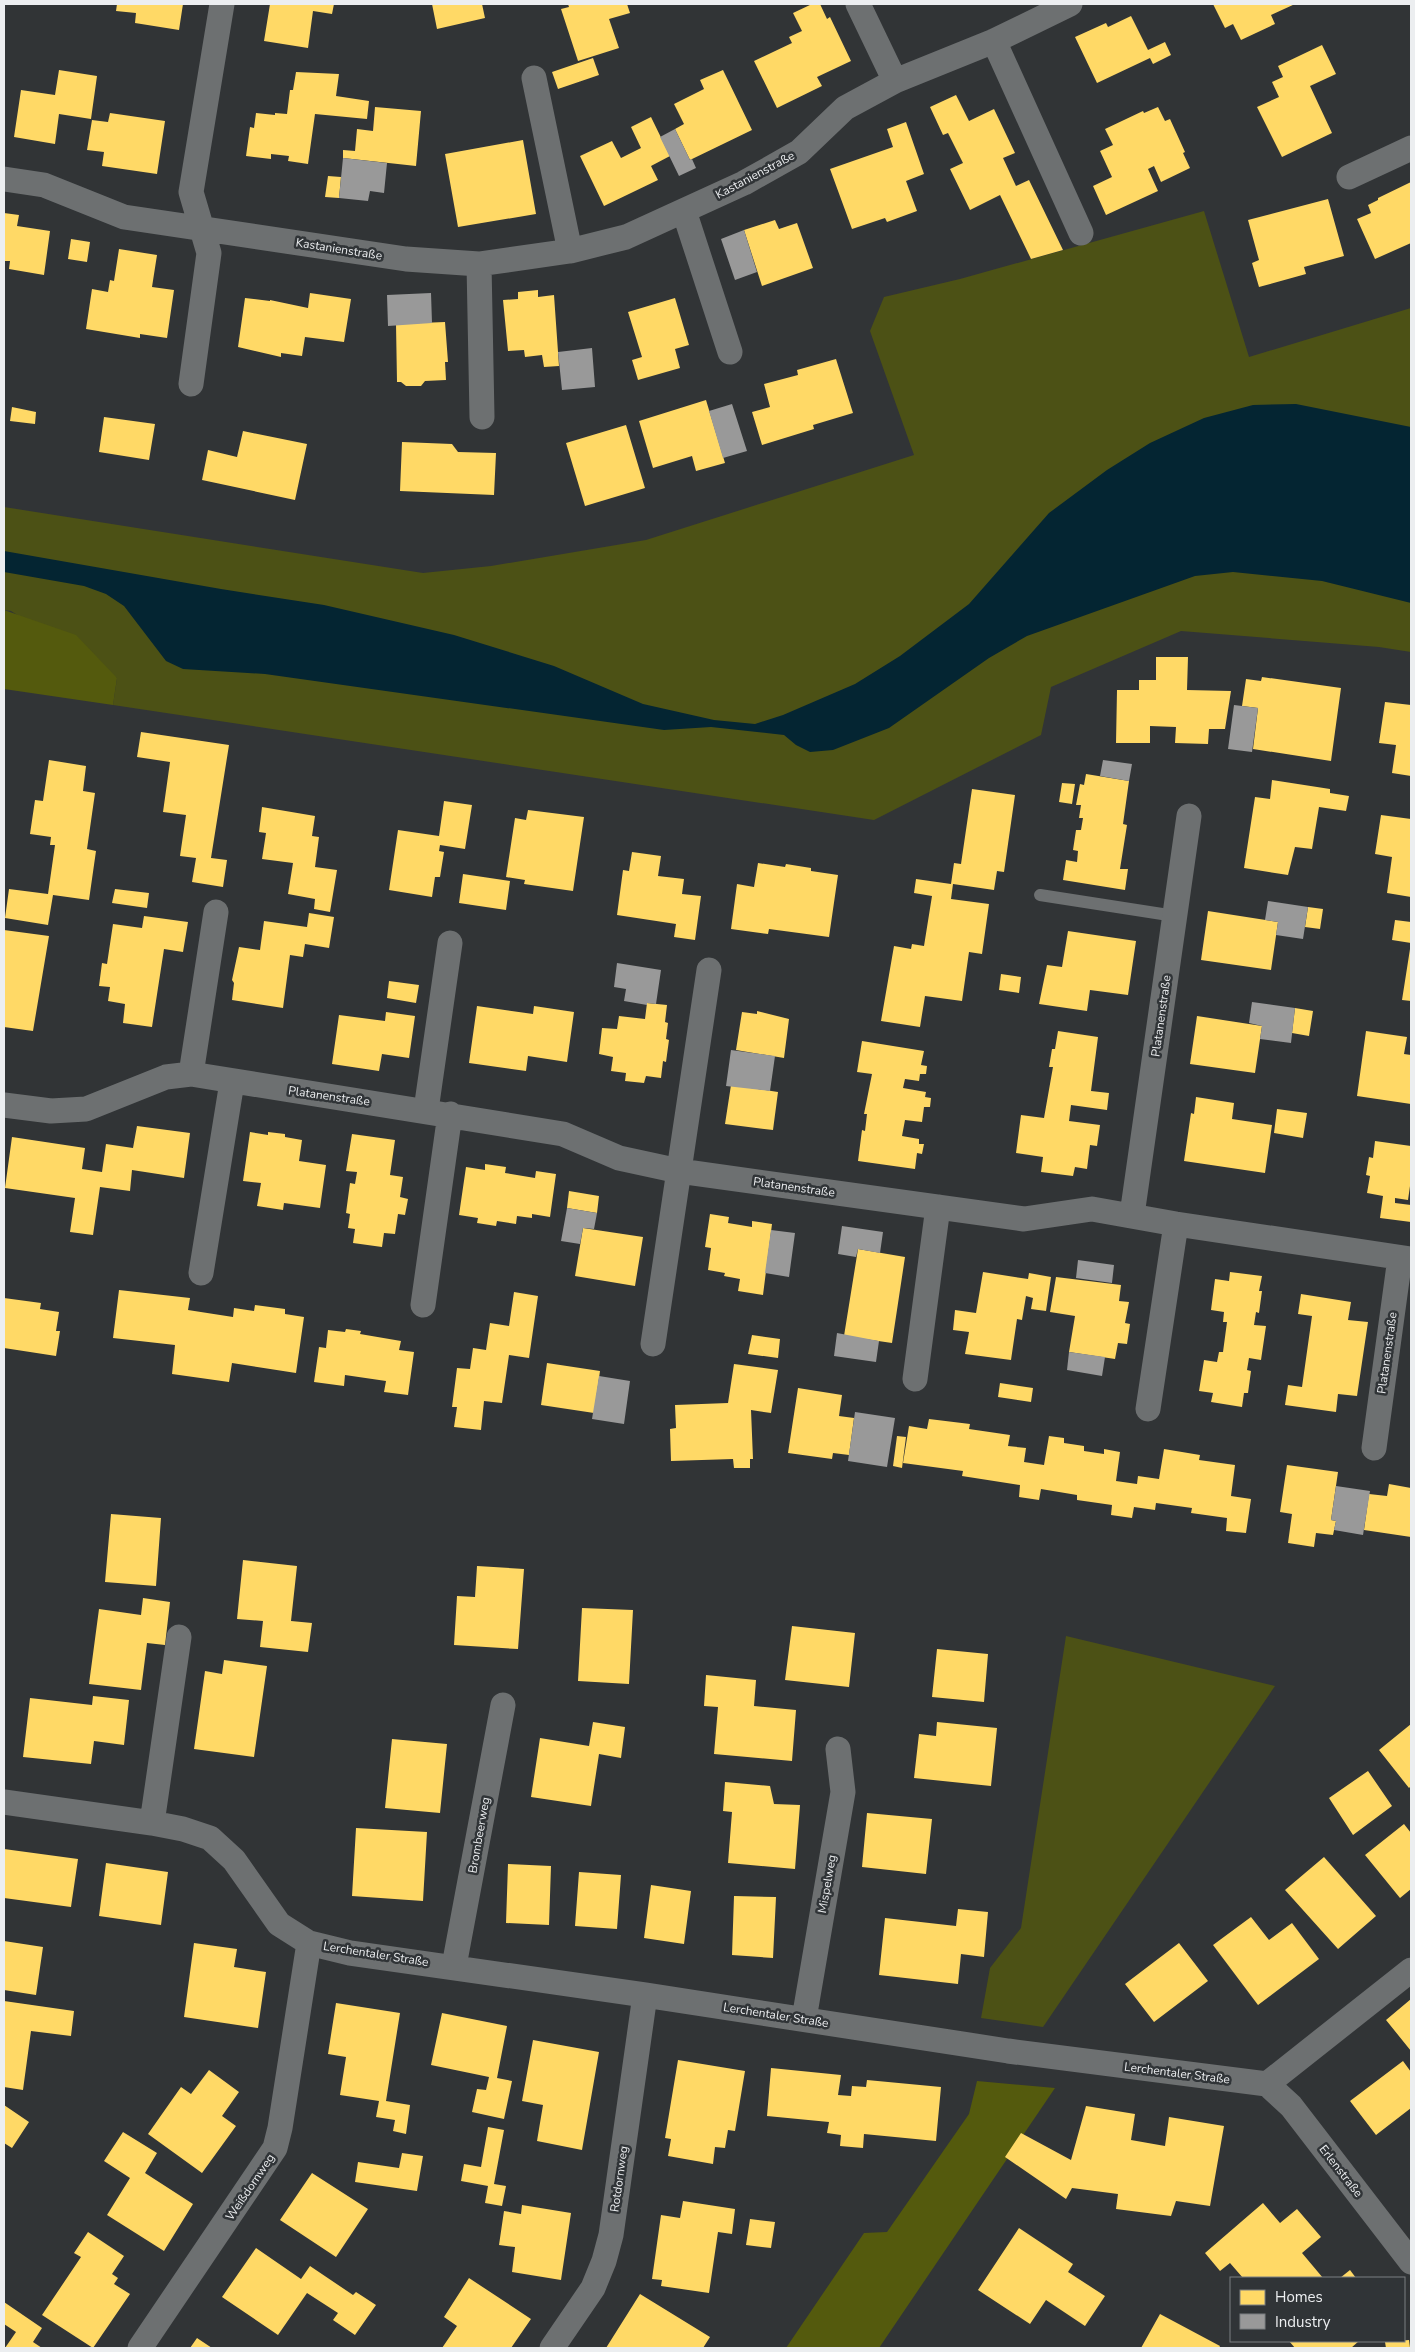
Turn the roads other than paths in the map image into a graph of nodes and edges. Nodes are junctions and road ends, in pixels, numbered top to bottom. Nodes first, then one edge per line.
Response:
1 (222, 4) edge
2 (858, 4) edge
3 (1070, 4) edge
4 (994, 41) junction
5 (534, 78) dead end
6 (895, 81) junction
7 (1411, 148) edge
8 (1349, 177) dead end
9 (4, 179) edge
10 (684, 211) junction
11 (200, 227) junction
12 (1081, 233) dead end
13 (570, 251) junction
14 (479, 264) junction
15 (730, 352) dead end
16 (191, 384) dead end
17 (482, 417) dead end
18 (1189, 816) dead end
19 (1040, 895) dead end
20 (216, 912) dead end
21 (1175, 916) junction
22 (450, 943) dead end
23 (709, 970) dead end
24 (190, 1074) junction
25 (232, 1082) junction
26 (4, 1105) edge
27 (426, 1110) junction
28 (450, 1114) junction
29 (679, 1171) junction
30 (938, 1207) junction
31 (1132, 1216) junction
32 (1176, 1224) junction
33 (1406, 1259) edge
34 (201, 1273) dead end
35 (423, 1305) dead end
36 (653, 1344) dead end
37 (915, 1379) dead end
38 (1148, 1409) dead end
39 (1374, 1448) dead end
40 (180, 1637) dead end
41 (503, 1704) dead end
42 (838, 1749) dead end
43 (4, 1802) edge
44 (152, 1823) junction
45 (309, 1943) junction
46 (454, 1966) junction
47 (1411, 1970) edge
48 (645, 1995) junction
49 (804, 2019) junction
50 (1267, 2084) junction
51 (1411, 2262) edge
52 (140, 2348) edge
53 (552, 2348) edge

1 - 11 street
2 - 6 street
3 - 4 street, Kastanienstraße
4 - 6 street, Kastanienstraße
4 - 12 street
5 - 13 street
6 - 10 street, Kastanienstraße
7 - 8 street
9 - 11 street, Kastanienstraße
10 - 13 street, Kastanienstraße
10 - 15 street
11 - 14 street, Kastanienstraße
11 - 16 street
13 - 14 street, Kastanienstraße
14 - 17 street
18 - 21 street, Platanenstraße
19 - 21 lane
20 - 24 street
21 - 31 street, Platanenstraße
22 - 27 street
23 - 29 street
24 - 25 street, Platanenstraße
24 - 26 street, Platanenstraße
25 - 27 street, Platanenstraße
25 - 34 street
27 - 28 street, Platanenstraße
28 - 29 street, Platanenstraße
28 - 35 street
29 - 30 street, Platanenstraße
29 - 36 street
30 - 31 street, Platanenstraße
30 - 37 street
31 - 32 street, Platanenstraße
32 - 33 street, Platanenstraße
32 - 38 street
33 - 39 street, Platanenstraße
40 - 44 street
41 - 46 street, Brombeerweg
42 - 49 street, Mispelweg
43 - 44 street, Lerchentaler Straße
44 - 45 street, Lerchentaler Straße
45 - 46 street, Lerchentaler Straße
45 - 52 street, Weißdornweg
46 - 48 street, Lerchentaler Straße
47 - 50 street
48 - 49 street, Lerchentaler Straße
48 - 53 street, Rotdornweg
49 - 50 street, Lerchentaler Straße
50 - 51 street, Erlenstraße

